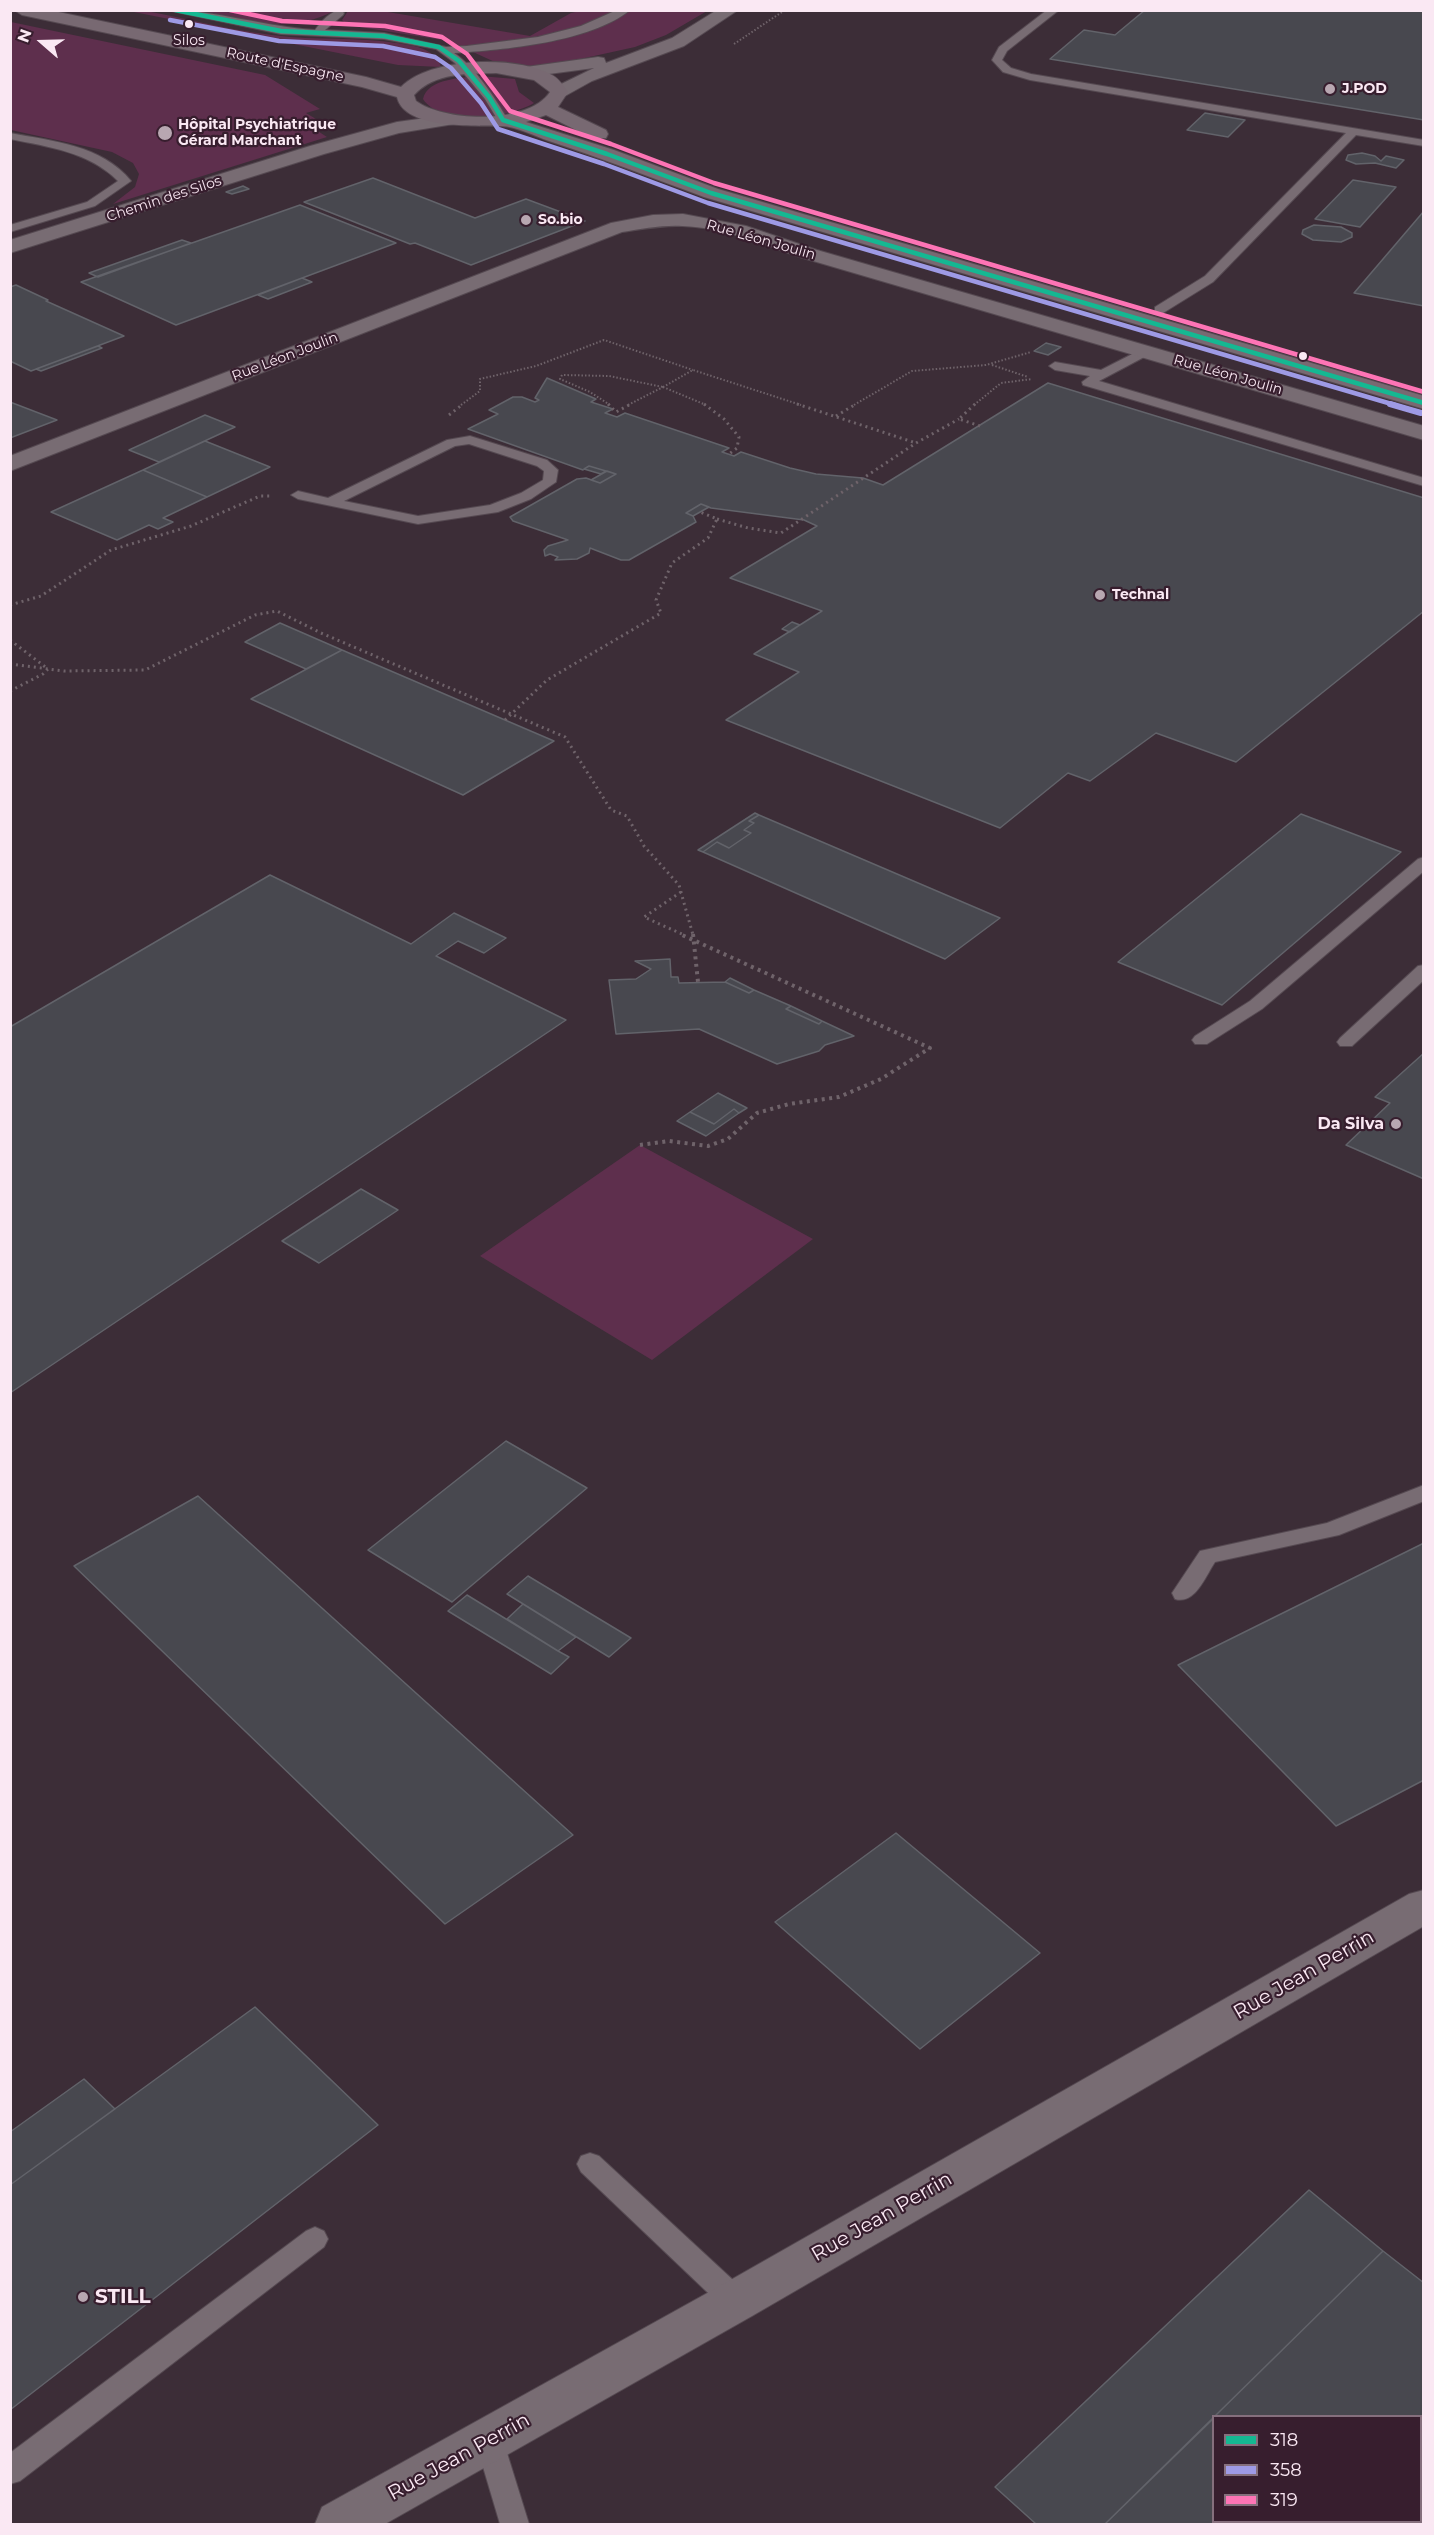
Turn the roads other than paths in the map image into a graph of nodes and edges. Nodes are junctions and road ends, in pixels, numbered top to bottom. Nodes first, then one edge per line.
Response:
1 (22, 10) edge
2 (105, 10) edge
3 (172, 10) edge
4 (625, 10) edge
5 (730, 10) edge
6 (1054, 10) edge
7 (339, 13) dead end
8 (318, 33) junction
9 (446, 50) junction
10 (639, 55) junction
11 (360, 63) dead end
12 (464, 69) junction
13 (403, 70) dead end
14 (526, 72) junction
15 (438, 73) junction
16 (406, 99) junction
17 (553, 100) junction
18 (448, 120) junction
19 (503, 120) junction
20 (1354, 131) junction
21 (10, 136) edge
22 (1424, 143) edge
23 (317, 150) junction
24 (10, 229) edge
25 (10, 247) edge
26 (1159, 310) junction
27 (1144, 352) junction
28 (1055, 366) dead end
29 (1103, 374) junction
30 (1424, 386) edge
31 (1424, 403) edge
32 (1424, 433) edge
33 (10, 464) edge
34 (1424, 482) edge
35 (298, 495) dead end
36 (330, 502) junction
37 (1424, 862) edge
38 (1424, 970) edge
39 (1201, 1040) dead end
40 (1346, 1042) dead end
41 (1424, 1492) edge
42 (1184, 1593) dead end
43 (1424, 1906) edge
44 (590, 2164) dead end
45 (315, 2239) dead end
46 (736, 2301) junction
47 (489, 2439) junction
48 (10, 2471) edge
49 (339, 2524) edge
50 (515, 2524) edge

1 - 16 main road, Route d'Espagne
2 - 11 main road, Route d'Espagne
3 - 8 lane
4 - 9 lane
5 - 10 street
6 - 20 lane
7 - 8 lane
8 - 9 lane
9 - 12 lane
10 - 14 street
10 - 17 street
12 - 14 main road
12 - 15 main road
12 - 19 lane
13 - 15 main road
14 - 17 main road
15 - 16 main road
16 - 18 main road, Route d'Espagne
16 - 23 street, Chemin des Silos
17 - 19 main road
17 - 26 main road
18 - 19 main road, Route d'Espagne
18 - 23 street, Chemin des Silos
19 - 31 main road
20 - 22 lane
20 - 26 lane
21 - 24 lane
23 - 25 street, Chemin des Silos
26 - 30 main road
27 - 29 lane
27 - 32 street, Rue Léon Joulin
27 - 33 street, Rue Léon Joulin
28 - 29 lane
29 - 34 lane
35 - 36 lane
36 - 36 lane
37 - 39 lane
38 - 40 lane
41 - 42 lane
43 - 46 street, Rue Jean Perrin
44 - 46 lane
45 - 48 lane
46 - 47 street, Rue Jean Perrin
47 - 49 street, Rue Jean Perrin
47 - 50 lane

